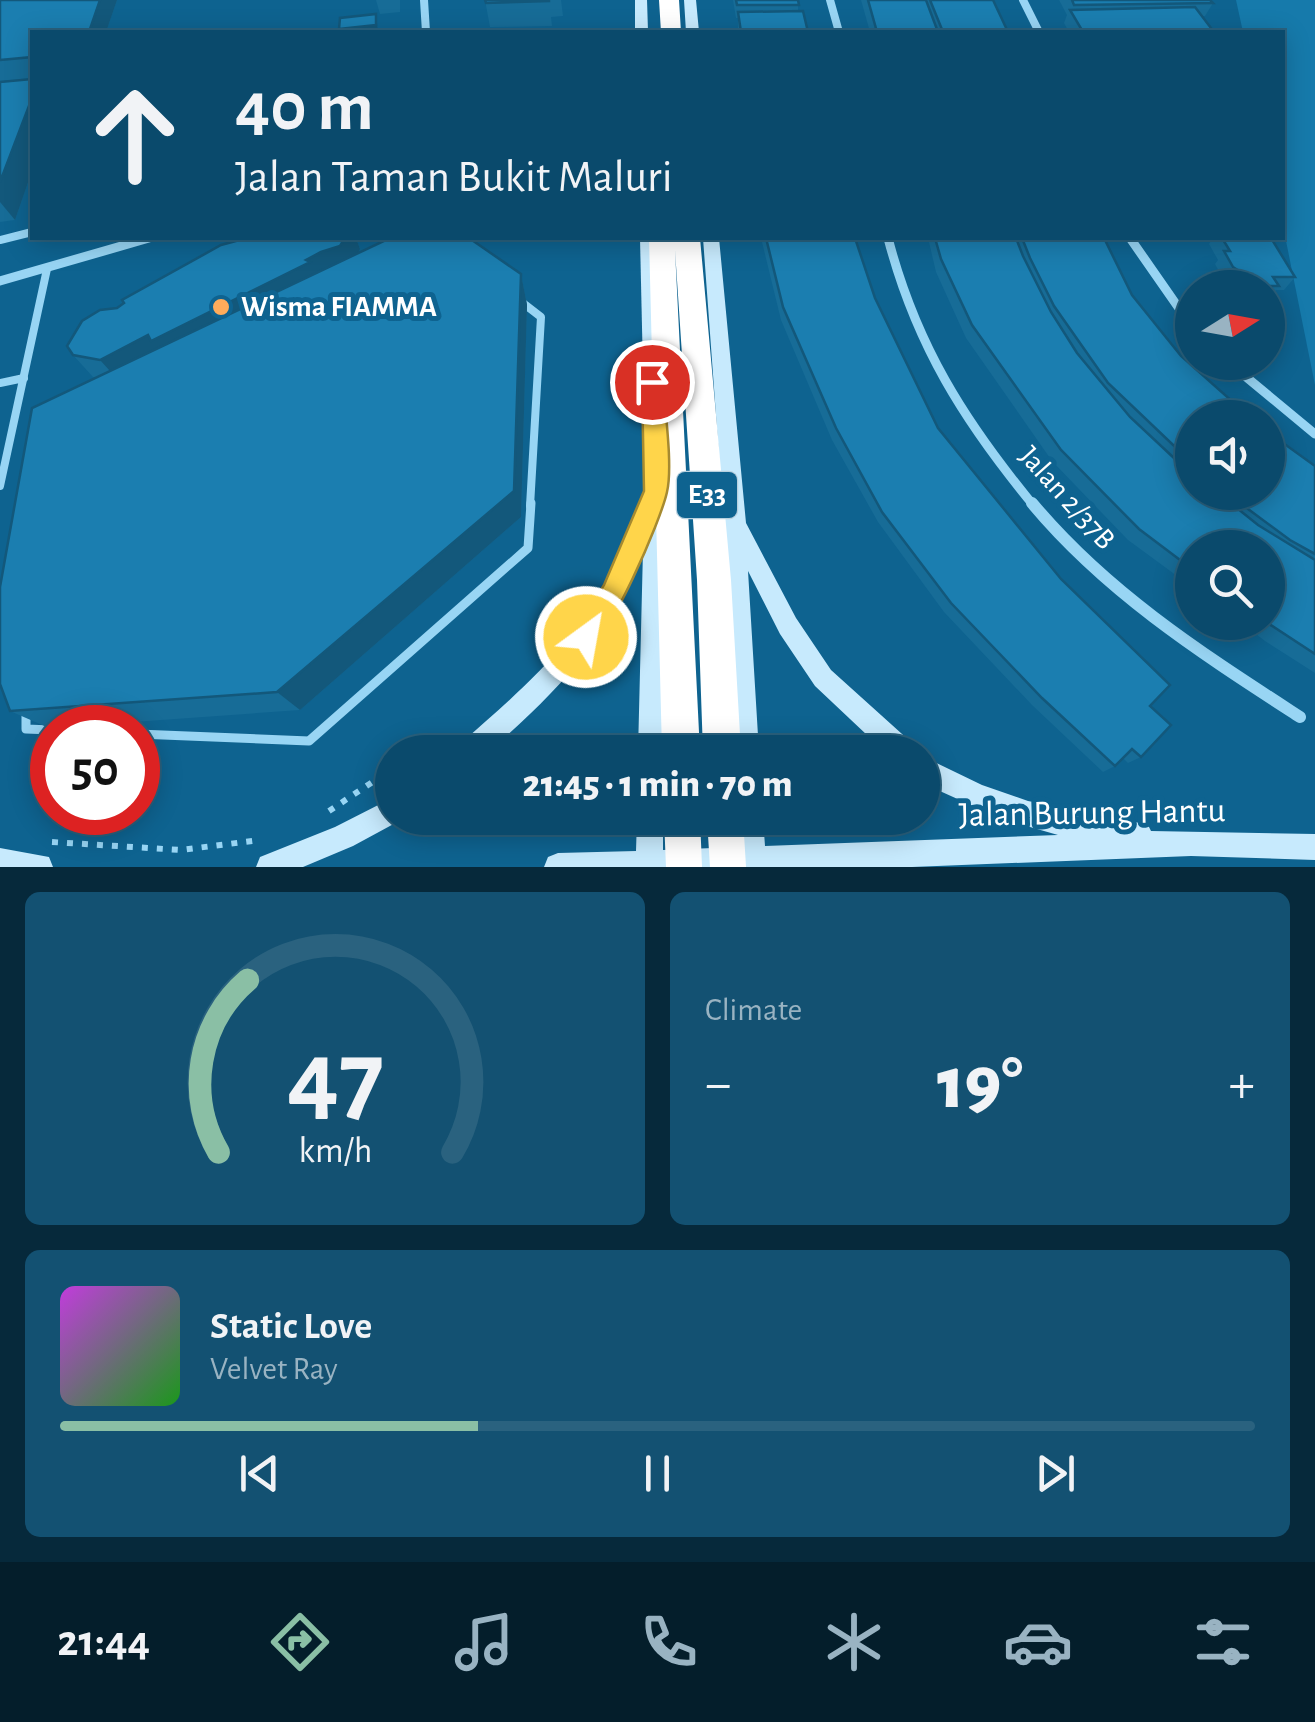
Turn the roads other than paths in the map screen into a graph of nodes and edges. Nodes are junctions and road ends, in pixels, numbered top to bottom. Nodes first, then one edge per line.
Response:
1 (424, 0) edge
2 (641, 0) edge
3 (652, 0) edge
4 (669, 0) edge
5 (690, 0) edge
6 (830, 0) edge
7 (1023, 0) edge
8 (426, 30) edge
9 (642, 30) edge
10 (654, 30) edge
11 (670, 30) edge
12 (693, 30) edge
13 (838, 30) edge
14 (1038, 30) edge
15 (30, 232) edge
16 (0, 240) edge
17 (141, 240) edge
18 (648, 240) edge
19 (662, 240) edge
20 (687, 240) edge
21 (710, 240) edge
22 (888, 240) edge
23 (1131, 240) edge
24 (47, 269) junction
25 (0, 281) edge
26 (514, 296) edge
27 (1175, 303) edge
28 (24, 378) junction
29 (1250, 380) edge
30 (0, 383) edge
31 (1315, 434) edge
32 (0, 486) edge
33 (656, 491) junction
34 (735, 524) junction
35 (26, 692) edge
36 (1300, 717) dead end
37 (30, 729) edge
38 (160, 735) edge
39 (489, 735) edge
40 (651, 735) edge
41 (679, 735) edge
42 (721, 735) edge
43 (745, 735) edge
44 (884, 735) edge
45 (940, 778) edge
46 (375, 820) edge
47 (654, 835) edge
48 (674, 835) edge
49 (732, 835) edge
50 (748, 835) edge
51 (1191, 842) junction
52 (1315, 847) edge
53 (42, 854) edge
54 (0, 862) edge
55 (744, 864) edge
56 (661, 865) edge
57 (270, 867) edge
58 (558, 867) edge

1 - 8 street
2 - 9 main road
3 - 10 highway
4 - 11 highway
5 - 12 main road
6 - 13 street
7 - 14 street
15 - 16 lane
17 - 24 street
18 - 33 main road
19 - 41 highway, E33
20 - 42 highway, E33
21 - 34 main road
22 - 36 street, Jalan 2/37B
23 - 27 street
24 - 25 street
24 - 28 lane
26 - 38 lane
28 - 30 lane
28 - 32 lane
29 - 31 street
33 - 39 main road
33 - 40 main road
34 - 43 main road
34 - 44 main road
35 - 37 lane
45 - 51 main road
46 - 57 main road
47 - 56 main road
48 - 56 highway, bridge
49 - 55 highway, bridge
50 - 55 main road
51 - 52 main road, Jalan Burung Hantu
51 - 55 main road, Jalan Burung Hantu
53 - 54 main road
55 - 56 main road, Jalan Burung Hantu
56 - 58 main road, Jalan Burung Hantu

